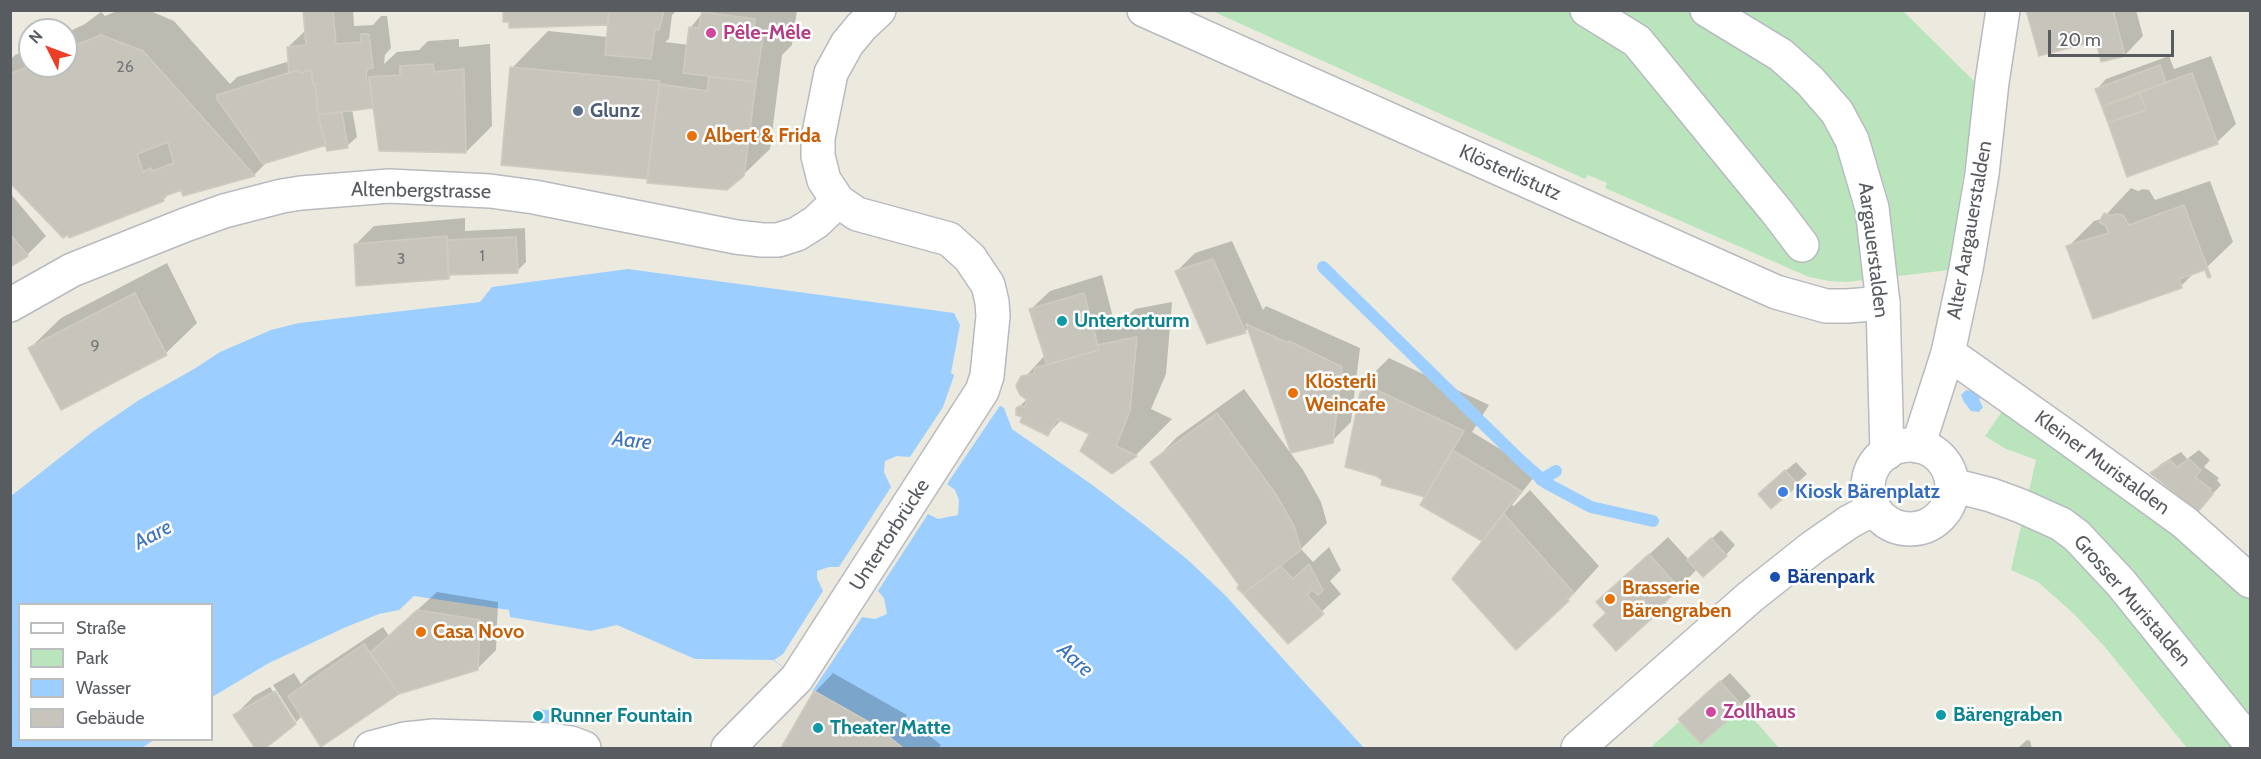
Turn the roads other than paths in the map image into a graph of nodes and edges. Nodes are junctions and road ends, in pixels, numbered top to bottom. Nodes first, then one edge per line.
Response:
1 (879, 10) edge
2 (1144, 10) edge
3 (1587, 10) edge
4 (1707, 10) edge
5 (2003, 10) edge
6 (838, 201) junction
7 (1802, 245) dead end
8 (1883, 303) junction
9 (10, 304) edge
10 (1948, 353) junction
11 (1902, 449) junction
12 (1952, 485) junction
13 (1873, 509) junction
14 (2250, 581) edge
15 (2250, 743) edge
16 (371, 748) edge
17 (584, 748) edge
18 (728, 748) edge
19 (1578, 748) edge

1 - 6 street
2 - 8 street, Klösterlistutz
3 - 7 street
4 - 8 street, Aargauerstalden
5 - 10 street, Alter Aargauerstalden
6 - 9 street, Altenbergstrasse
6 - 18 street, Untertorbrücke
8 - 11 street, Aargauerstalden
10 - 11 street, Alter Aargauerstalden
10 - 14 street, Kleiner Muristalden
11 - 12 street
11 - 13 street
12 - 13 street
12 - 15 street, Grosser Muristalden
13 - 19 street
16 - 17 street

